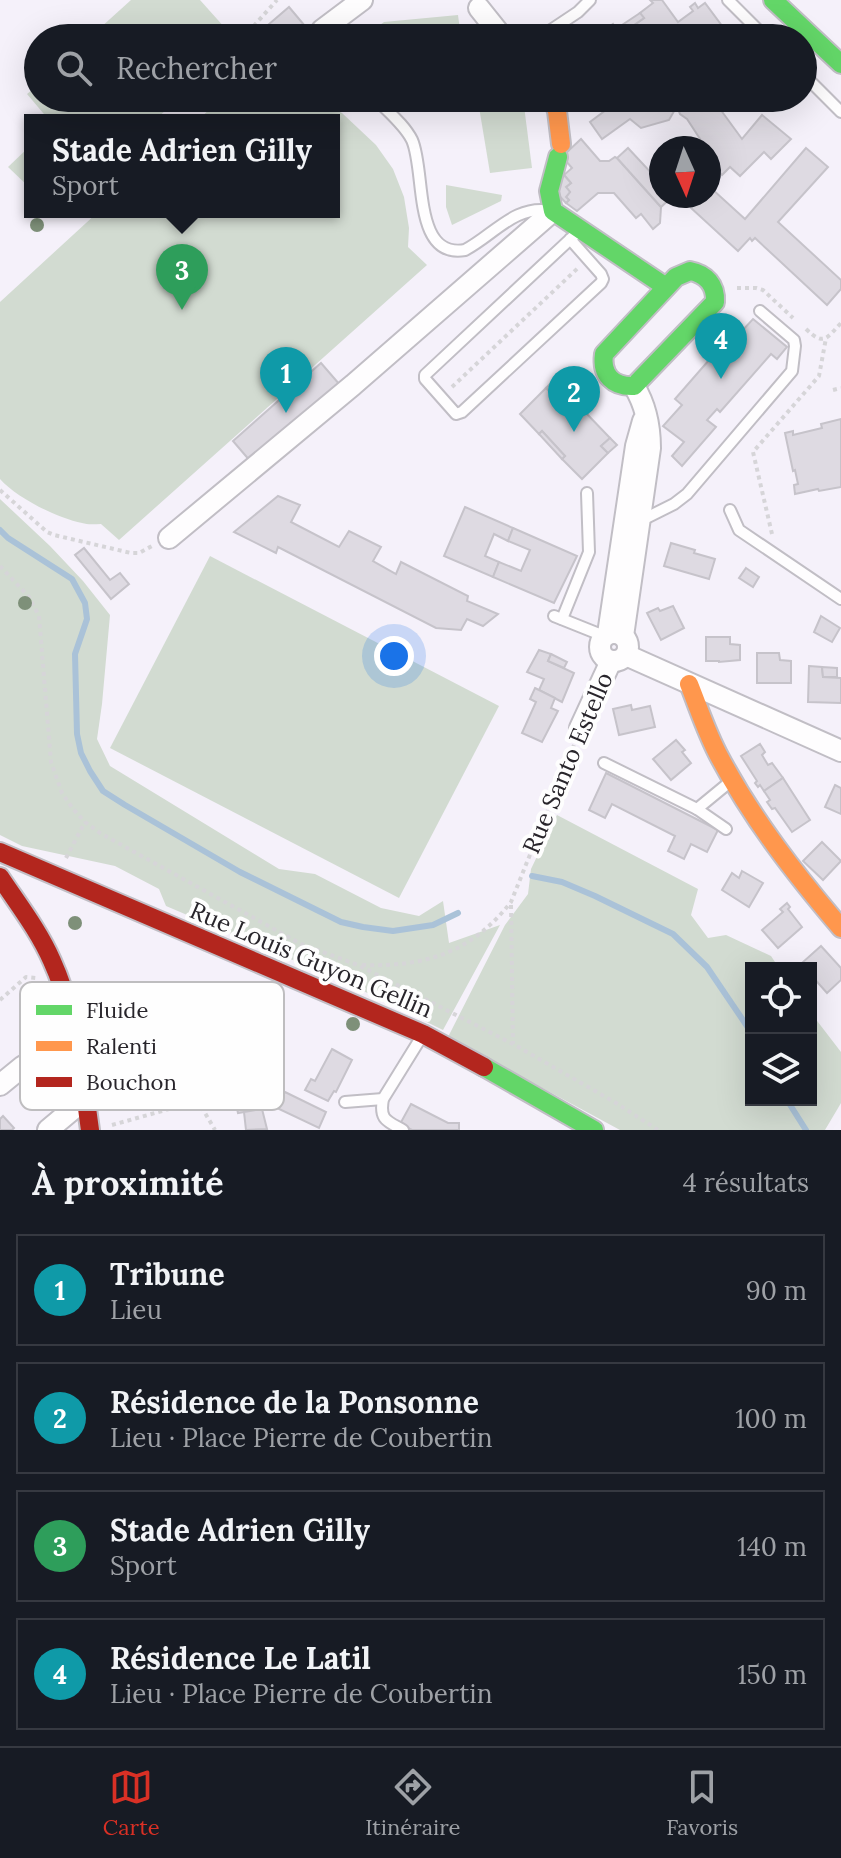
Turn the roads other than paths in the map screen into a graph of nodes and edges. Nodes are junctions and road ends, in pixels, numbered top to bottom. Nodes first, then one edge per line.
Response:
1 (362, 0) edge
2 (590, 0) edge
3 (728, 0) edge
4 (773, 0) edge
5 (479, 8) dead end
6 (330, 24) edge
7 (492, 24) edge
8 (560, 24) edge
9 (752, 24) edge
10 (798, 24) edge
11 (817, 41) edge
12 (841, 64) edge
13 (817, 88) edge
14 (388, 112) edge
15 (557, 112) edge
16 (841, 112) edge
17 (553, 211) junction
18 (575, 234) junction
19 (666, 287) junction
20 (760, 311) dead end
21 (634, 386) junction
22 (645, 413) junction
23 (587, 493) dead end
24 (730, 510) dead end
25 (640, 521) junction
26 (169, 538) road end
27 (841, 599) edge
28 (614, 645) junction
29 (689, 684) junction
30 (580, 728) road end
31 (841, 751) edge
32 (604, 763) dead end
33 (733, 780) junction
34 (697, 809) junction
35 (726, 829) dead end
36 (0, 852) edge
37 (0, 877) edge
38 (841, 928) edge
39 (60, 982) edge
40 (423, 1034) junction
41 (20, 1069) edge
42 (0, 1085) edge
43 (383, 1099) junction
44 (345, 1102) dead end
45 (72, 1110) edge
46 (87, 1110) edge
47 (48, 1130) edge
48 (90, 1130) edge
49 (403, 1130) edge
50 (594, 1130) edge

1 - 6 street
2 - 8 lane
3 - 9 lane
4 - 10 street
5 - 7 street
11 - 12 street
13 - 16 lane
14 - 17 lane
15 - 17 street
17 - 18 street
17 - 26 street
18 - 18 lane
18 - 19 street
19 - 21 street
19 - 21 street
20 - 25 lane
21 - 22 street
22 - 25 street, Rue Santo Estello
22 - 28 street, Rue Santo Estello
23 - 28 lane
24 - 27 lane
25 - 28 street, Rue Santo Estello
28 - 29 street
28 - 30 street, Rue Santo Estello
29 - 31 street
29 - 33 street
32 - 34 lane
33 - 34 lane
33 - 38 street
34 - 35 lane
36 - 40 street, Rue Louis Guyon Gellin
37 - 39 street
40 - 43 lane
40 - 50 street, Rue Louis Guyon Gellin
41 - 42 street
43 - 44 lane
43 - 49 lane
45 - 47 street
46 - 48 street

